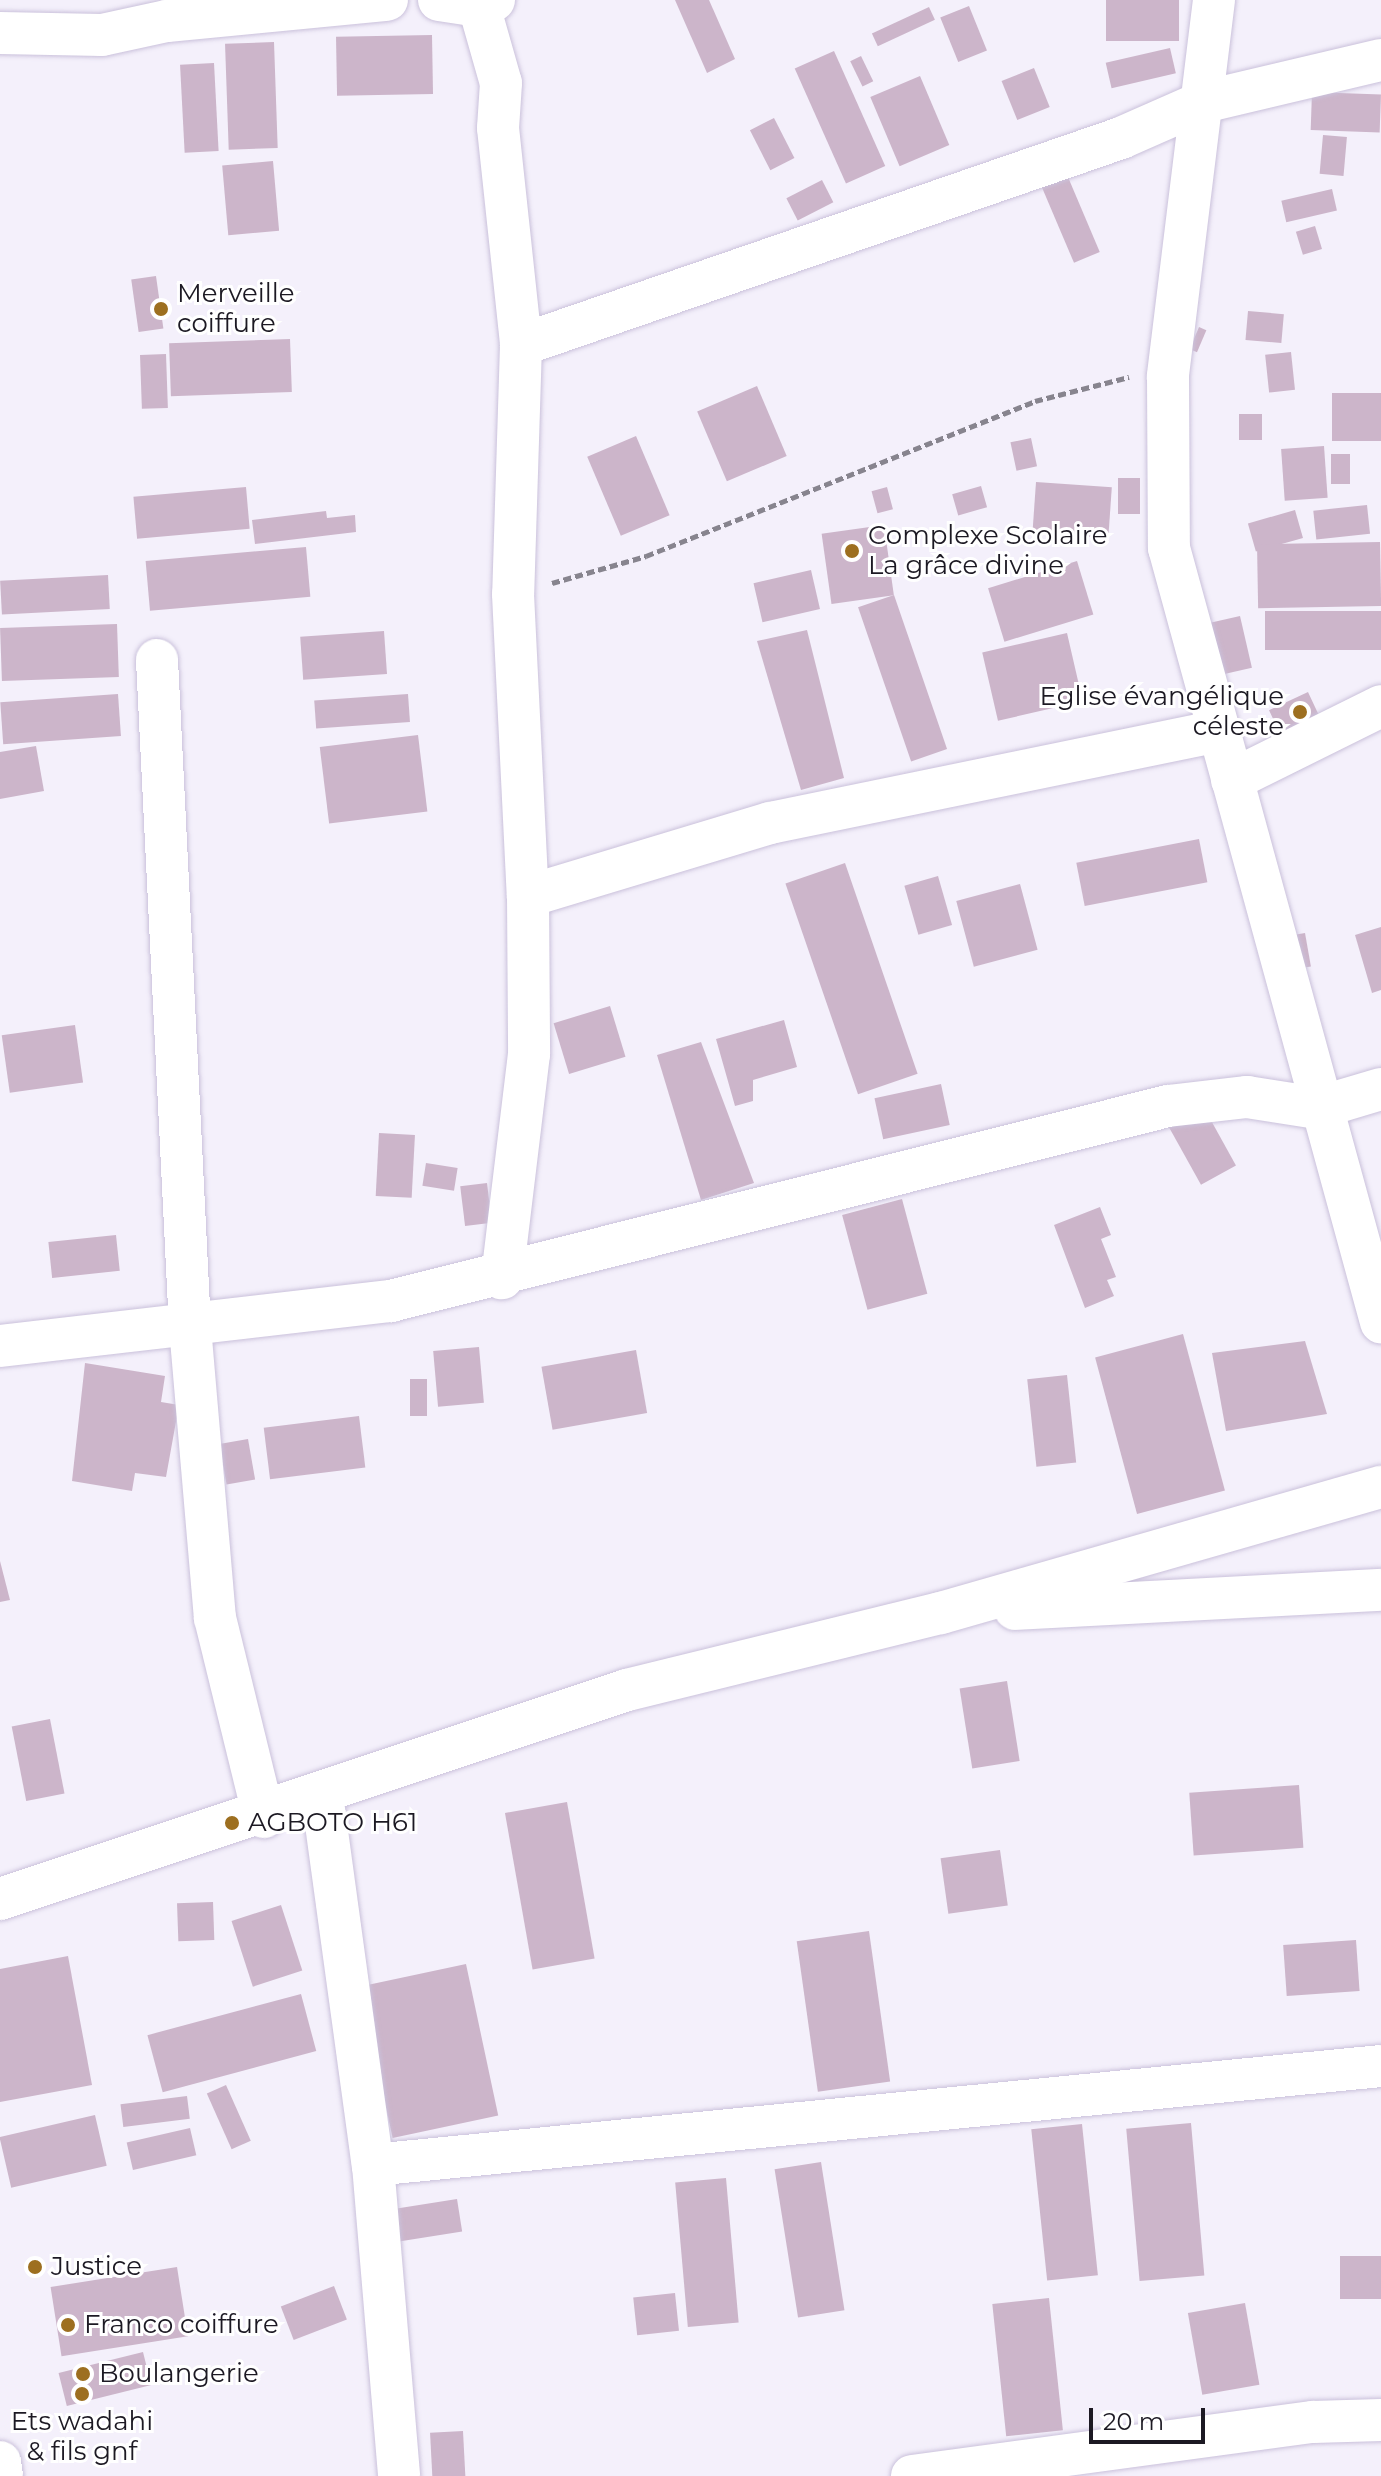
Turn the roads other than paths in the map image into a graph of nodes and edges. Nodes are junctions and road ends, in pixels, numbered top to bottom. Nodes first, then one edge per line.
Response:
1 (387, 0) edge
2 (1214, 0) edge
3 (471, 2) edge
4 (0, 33) edge
5 (1381, 60) edge
6 (1203, 102) junction
7 (521, 345) junction
8 (157, 660) dead end
9 (1381, 706) edge
10 (1217, 731) junction
11 (1232, 780) junction
12 (528, 896) junction
13 (1381, 1089) edge
14 (1317, 1108) junction
15 (502, 1278) junction
16 (1381, 1322) edge
17 (190, 1327) junction
18 (0, 1346) edge
19 (1381, 1487) edge
20 (1381, 1590) edge
21 (941, 1613) junction
22 (322, 1795) junction
23 (264, 1817) junction
24 (0, 1899) edge
25 (1381, 2066) edge
26 (373, 2165) junction
27 (1381, 2420) edge
28 (0, 2462) edge
29 (2, 2476) edge
30 (399, 2476) edge
31 (912, 2476) edge

1 - 4 street
2 - 6 street
3 - 7 street
5 - 6 street
6 - 7 street
6 - 10 street
7 - 12 street
8 - 17 street
9 - 11 street
10 - 11 street
10 - 12 street
11 - 14 street
12 - 15 street
13 - 14 street
14 - 15 street
14 - 16 street
15 - 17 street
17 - 18 street
17 - 23 street
19 - 21 street
20 - 21 street
21 - 22 street
22 - 23 street
22 - 26 street
23 - 24 street
25 - 26 street
26 - 30 street
27 - 31 street
28 - 29 street

